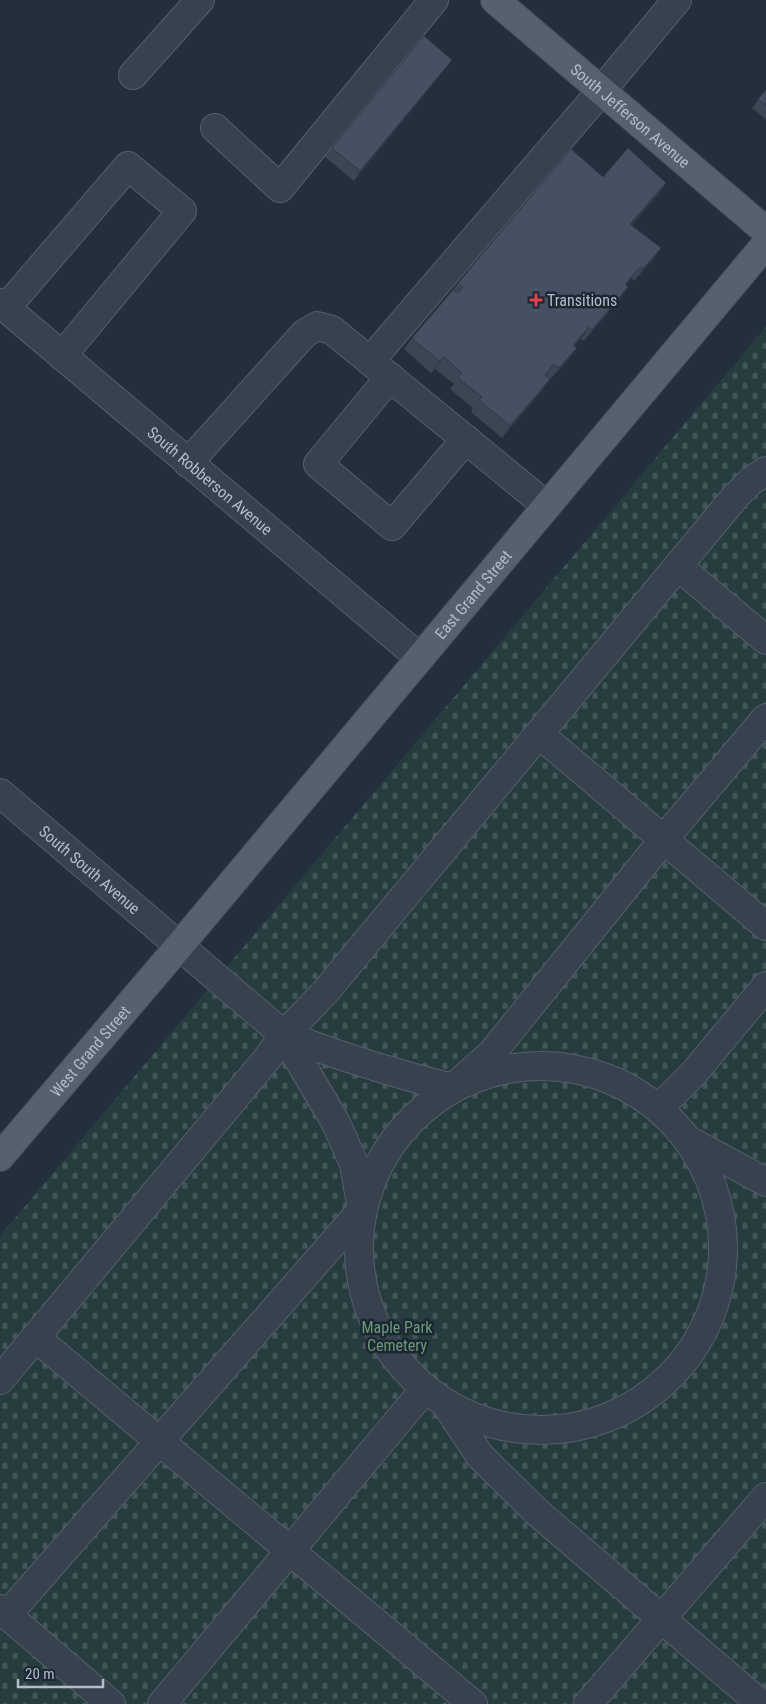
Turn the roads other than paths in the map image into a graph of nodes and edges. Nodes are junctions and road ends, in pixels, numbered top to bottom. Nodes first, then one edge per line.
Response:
1 (200, 0) edge
2 (434, 0) edge
3 (495, 0) edge
4 (677, 0) edge
5 (133, 76) dead end
6 (602, 90) junction
7 (214, 128) dead end
8 (766, 231) edge
9 (766, 244) edge
10 (3, 306) edge
11 (62, 356) junction
12 (380, 369) junction
13 (466, 439) junction
14 (188, 463) junction
15 (766, 471) edge
16 (547, 506) junction
17 (678, 566) junction
18 (766, 640) edge
19 (420, 658) junction
20 (766, 718) edge
21 (539, 734) junction
22 (0, 793) edge
23 (664, 839) junction
24 (766, 926) edge
25 (180, 945) junction
26 (766, 986) edge
27 (284, 1035) junction
28 (453, 1088) junction
29 (659, 1108) junction
30 (690, 1141) junction
31 (0, 1157) edge
32 (766, 1182) edge
33 (362, 1210) junction
34 (36, 1338) junction
35 (0, 1380) edge
36 (424, 1390) junction
37 (447, 1406) junction
38 (159, 1441) junction
39 (766, 1497) edge
40 (290, 1551) junction
41 (3, 1612) edge
42 (661, 1620) junction
43 (111, 1704) edge
44 (162, 1704) edge
45 (473, 1704) edge
46 (588, 1704) edge
47 (761, 1704) edge

1 - 5 street
2 - 7 street
3 - 6 main road, South Jefferson Avenue
4 - 6 street
6 - 8 main road, South Jefferson Avenue
6 - 12 street
9 - 16 main road, East Grand Street
10 - 11 street, South Robberson Avenue
10 - 11 street
11 - 14 street, South Robberson Avenue
12 - 13 street
12 - 13 street
12 - 14 street
13 - 16 street
14 - 19 street, South Robberson Avenue
15 - 17 street
16 - 19 main road, East Grand Street
17 - 18 street
17 - 21 street
19 - 25 main road, East Grand Street
20 - 23 street
21 - 23 street
21 - 27 street
22 - 25 street, South South Avenue
23 - 24 street
23 - 28 street
25 - 27 street, South South Avenue
25 - 31 main road, West Grand Street
26 - 29 street
27 - 28 street
27 - 33 street
27 - 34 street
28 - 29 street
28 - 33 street
29 - 30 street
30 - 32 street
30 - 37 street
33 - 36 street
33 - 38 street
34 - 35 street
34 - 38 street
36 - 37 street
36 - 40 street
37 - 42 street
38 - 40 street
38 - 41 street
39 - 42 street
40 - 44 street
40 - 45 street
41 - 43 street
42 - 46 street
42 - 47 street

